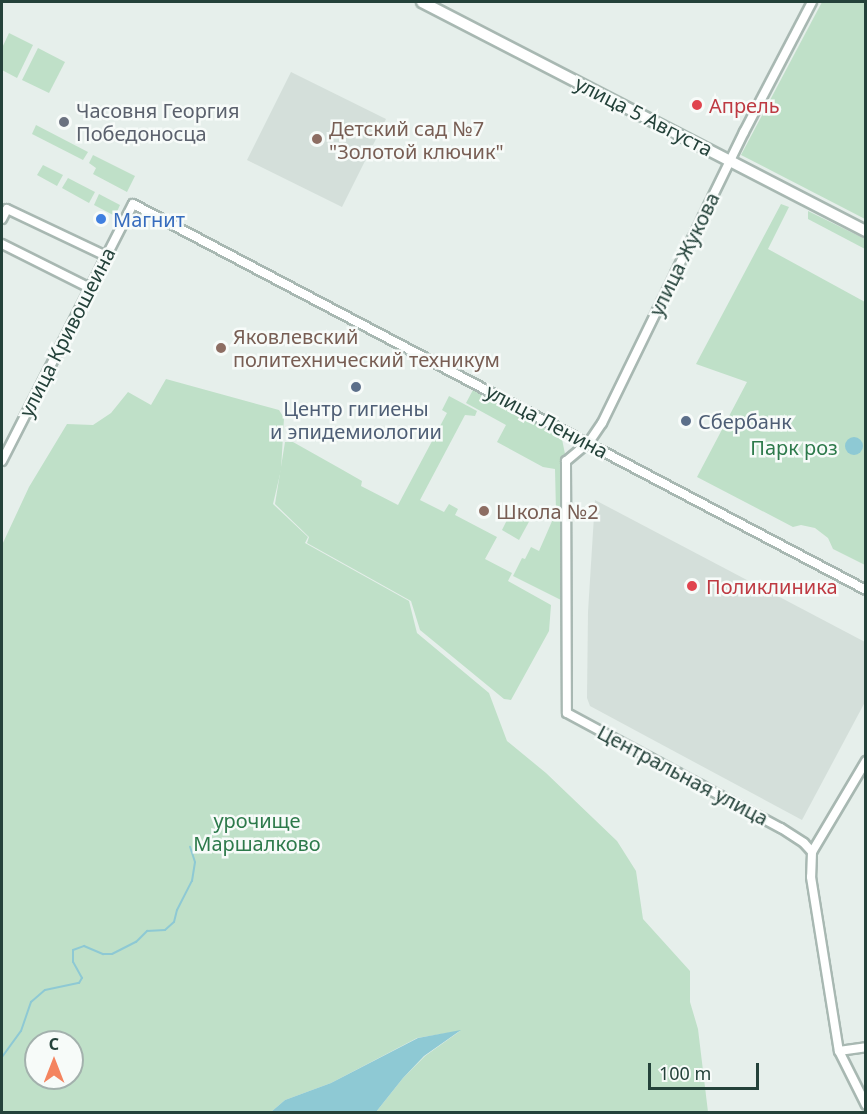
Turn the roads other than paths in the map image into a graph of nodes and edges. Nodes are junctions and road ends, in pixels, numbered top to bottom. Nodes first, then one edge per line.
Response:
1 (422, 2) edge
2 (812, 2) edge
3 (730, 160) junction
4 (133, 204) joint
5 (2, 219) edge
6 (866, 231) edge
7 (2, 244) edge
8 (106, 256) junction
9 (90, 288) junction
10 (589, 442) junction
11 (2, 461) edge
12 (866, 590) edge
13 (866, 762) edge
14 (812, 852) junction
15 (866, 1047) edge
16 (839, 1051) junction
17 (866, 1105) edge

1 - 3 street, улица 5 Августа
2 - 3 street, улица Жукова
3 - 6 street, улица 5 Августа
3 - 10 street, улица Жукова
4 - 8 street, улица Кривошеина
4 - 10 street, улица Ленина
5 - 8 street
7 - 9 street
8 - 9 street, улица Кривошеина
9 - 11 street, улица Кривошеина
10 - 12 street, улица Ленина
10 - 14 street, Центральная улица
13 - 14 street
14 - 16 street
15 - 16 street
16 - 17 street

